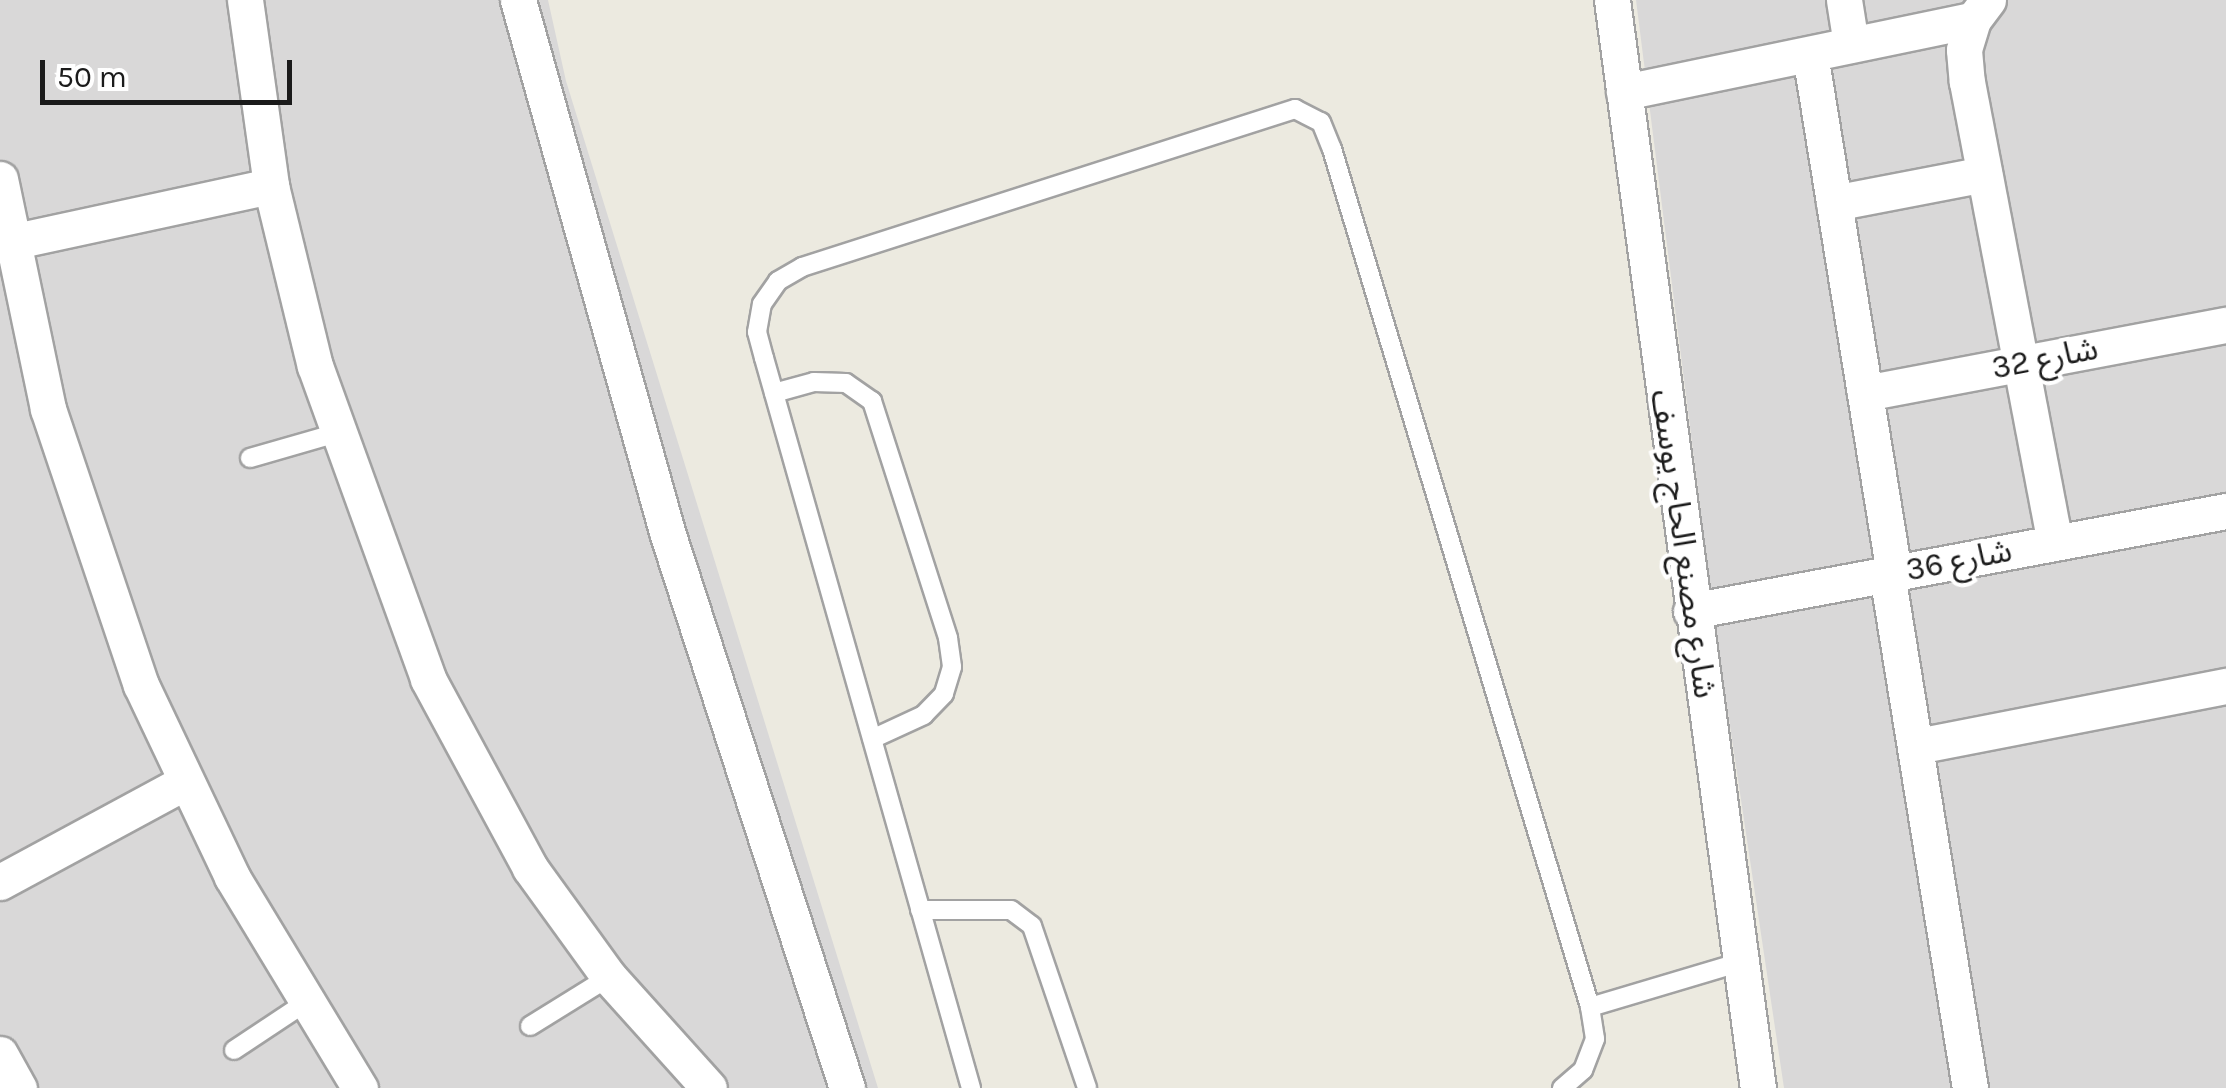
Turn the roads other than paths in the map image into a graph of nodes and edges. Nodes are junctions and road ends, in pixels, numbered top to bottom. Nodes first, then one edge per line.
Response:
1 (245, 0) edge
2 (518, 0) edge
3 (1612, 0) edge
4 (1844, 0) edge
5 (1981, 10) edge
6 (1851, 44) junction
7 (1810, 54) junction
8 (1624, 92) junction
9 (1984, 174) junction
10 (0, 179) edge
11 (271, 186) junction
12 (1834, 203) junction
13 (5, 243) edge
14 (2226, 325) edge
15 (2020, 364) junction
16 (774, 393) junction
17 (1865, 393) junction
18 (336, 433) junction
19 (250, 458) dead end
20 (2226, 511) edge
21 (2055, 543) junction
22 (1890, 574) junction
23 (1692, 611) junction
24 (2226, 686) edge
25 (872, 739) junction
26 (1917, 746) junction
27 (185, 782) junction
28 (0, 882) edge
29 (920, 910) junction
30 (1741, 962) junction
31 (609, 977) junction
32 (305, 1004) junction
33 (1590, 1007) junction
34 (530, 1026) dead end
35 (234, 1050) dead end
36 (0, 1054) edge
37 (19, 1088) edge
38 (360, 1088) edge
39 (709, 1088) edge
40 (846, 1088) edge
41 (972, 1088) edge
42 (1087, 1088) edge
43 (1562, 1088) edge
44 (1758, 1088) edge
45 (1970, 1088) edge

1 - 11 street
2 - 40 street
3 - 8 street, شارع مصنع الحاج يوسف
4 - 6 street
5 - 6 street
5 - 9 street
6 - 7 street
7 - 8 street
7 - 12 street
8 - 23 street, شارع مصنع الحاج يوسف
9 - 12 street
9 - 15 street
10 - 13 street
11 - 13 street
11 - 18 street
12 - 17 street
13 - 27 street
14 - 15 street, شارع 32
15 - 17 street, شارع 32
15 - 21 street
16 - 25 lane
16 - 25 lane
16 - 33 lane
17 - 22 street
18 - 19 lane
18 - 31 street
20 - 21 street, شارع 36
21 - 22 street, شارع 36
22 - 23 street, شارع 36
22 - 26 street
23 - 30 street, شارع مصنع الحاج يوسف
24 - 26 street
25 - 29 lane
26 - 45 street
27 - 28 street
27 - 32 street
29 - 41 lane
29 - 42 lane
30 - 33 lane
30 - 44 street, شارع مصنع الحاج يوسف
31 - 34 lane
31 - 39 street
32 - 35 lane
32 - 38 street
33 - 43 lane
36 - 37 street

